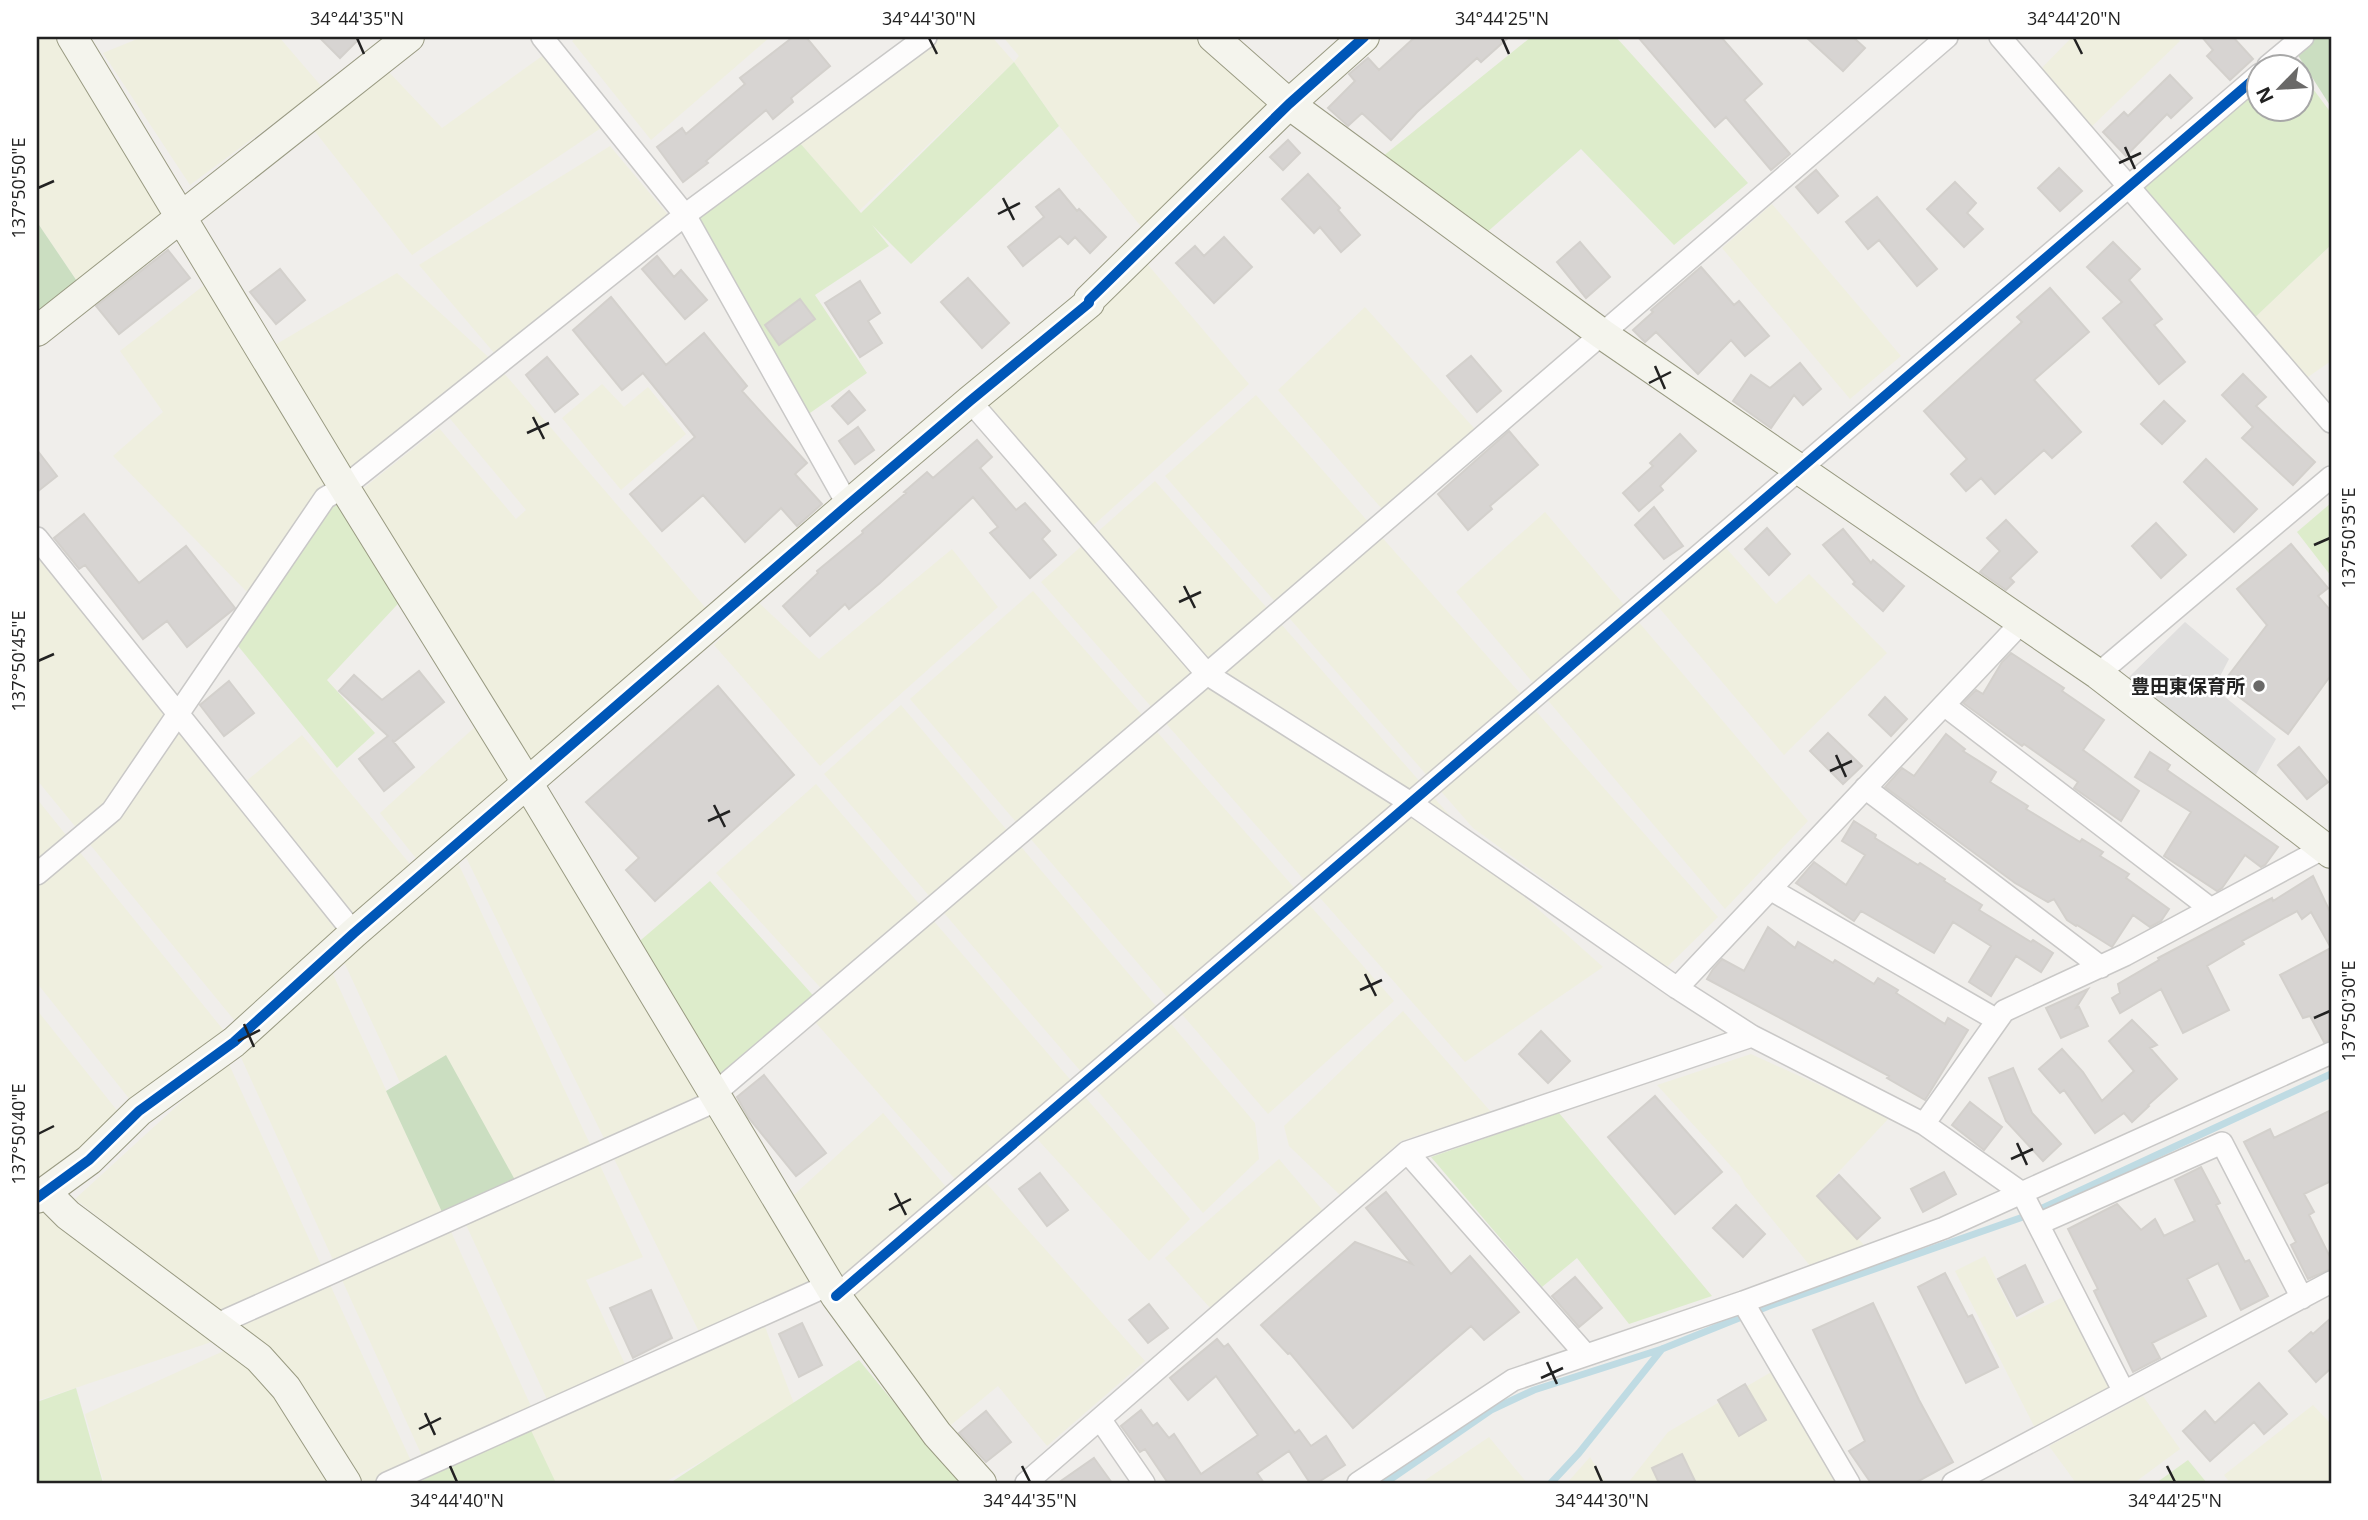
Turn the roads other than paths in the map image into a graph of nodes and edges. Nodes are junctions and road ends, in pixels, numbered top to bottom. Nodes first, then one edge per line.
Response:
1 (72, 37) edge
2 (409, 37) edge
3 (542, 37) edge
4 (926, 37) edge
5 (1213, 37) edge
6 (1364, 37) edge
7 (1947, 37) edge
8 (2000, 37) edge
9 (2303, 37) edge
10 (2285, 52) edge
11 (2246, 85) edge
12 (1289, 104) junction
13 (2127, 187) junction
14 (685, 215) junction
15 (182, 216) junction
16 (37, 331) edge
17 (1602, 334) junction
18 (970, 401) junction
19 (2331, 422) edge
20 (1801, 468) junction
21 (2331, 477) edge
22 (344, 487) junction
23 (848, 505) junction
24 (37, 538) edge
25 (2022, 622) junction
26 (1207, 674) junction
27 (2098, 674) junction
28 (1944, 705) junction
29 (177, 713) junction
30 (528, 784) junction
31 (1865, 788) junction
32 (1409, 802) junction
33 (2328, 851) edge
34 (37, 874) edge
35 (1770, 889) junction
36 (2211, 909) junction
37 (354, 933) junction
38 (2101, 967) junction
39 (1677, 988) junction
40 (1997, 1020) junction
41 (1752, 1036) junction
42 (2331, 1052) edge
43 (716, 1097) junction
44 (1924, 1124) junction
45 (1407, 1152) junction
46 (40, 1190) edge
47 (2022, 1193) junction
48 (2038, 1224) junction
49 (2331, 1282) edge
50 (832, 1291) junction
51 (2301, 1298) junction
52 (1743, 1302) junction
53 (215, 1325) junction
54 (1586, 1355) junction
55 (2124, 1392) junction
56 (1100, 1419) junction
57 (346, 1483) edge
58 (387, 1483) edge
59 (981, 1483) edge
60 (1026, 1483) edge
61 (1144, 1483) edge
62 (1358, 1483) edge
63 (1849, 1483) edge
64 (1953, 1483) edge

1 - 15 street
2 - 15 street
3 - 14 street
4 - 14 street
5 - 12 street
6 - 12 street
7 - 17 street
8 - 13 street
9 - 10 street
11 - 13 street
12 - 17 street
12 - 18 street
13 - 19 street
13 - 20 street
14 - 22 street
14 - 23 street
15 - 16 street
15 - 22 street
17 - 20 street
17 - 26 street
18 - 23 street
18 - 26 street
20 - 25 street
20 - 32 street
21 - 27 street
22 - 29 street
22 - 30 street
23 - 30 street
24 - 29 street
25 - 27 street
25 - 28 street
26 - 32 street
26 - 43 street
27 - 33 street
28 - 31 street
28 - 36 street
29 - 34 street
29 - 37 street
30 - 37 street
30 - 43 street
31 - 35 street
31 - 38 street
32 - 39 street
32 - 50 street
33 - 36 street
35 - 39 street
35 - 40 street
36 - 38 street
37 - 46 street
38 - 40 street
39 - 41 street
40 - 44 street
41 - 44 street
41 - 45 street
42 - 47 street
43 - 50 street
43 - 53 street
44 - 47 street
45 - 54 street
45 - 56 street
46 - 53 street
47 - 48 street
47 - 52 street
48 - 51 street
48 - 55 street
49 - 51 street
50 - 58 street
50 - 59 street
51 - 55 street
52 - 54 street
52 - 63 street
53 - 57 street
54 - 62 street
55 - 64 street
56 - 60 street
56 - 61 street

